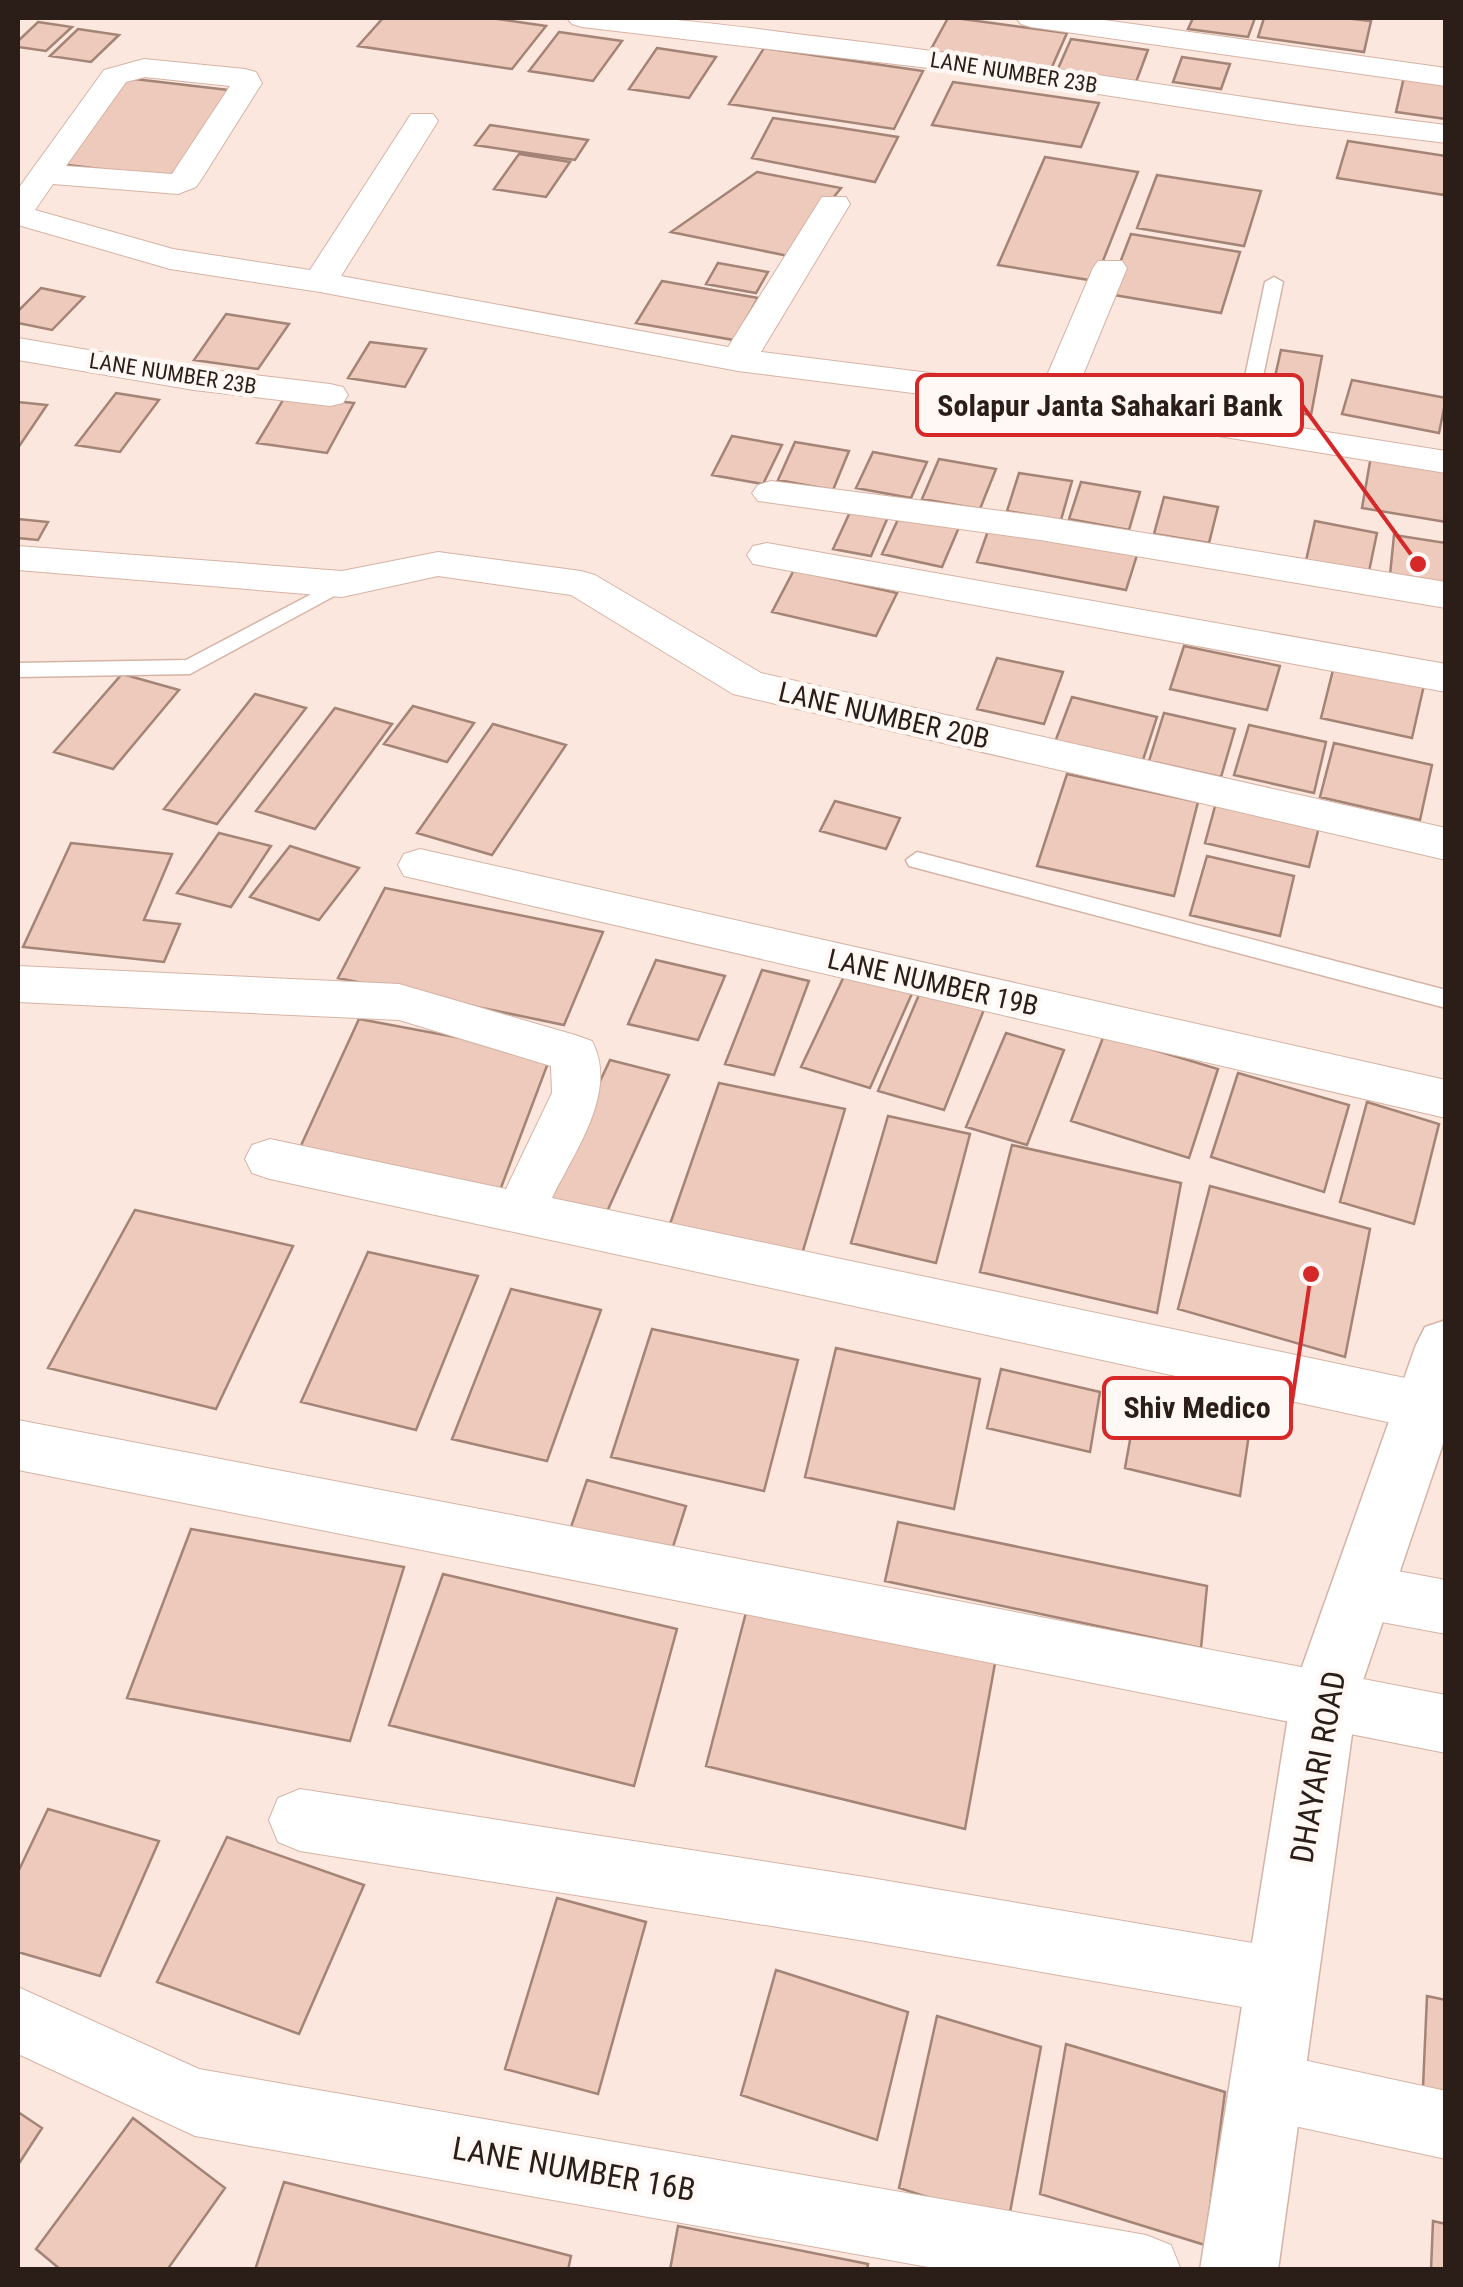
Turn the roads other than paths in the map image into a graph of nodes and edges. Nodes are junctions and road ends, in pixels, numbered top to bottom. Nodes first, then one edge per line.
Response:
1 (582, 18) edge
2 (1031, 18) edge
3 (1446, 77) edge
4 (422, 121) dead end
5 (1446, 134) edge
6 (44, 174) junction
7 (834, 204) dead end
8 (18, 213) edge
9 (1110, 268) dead end
10 (320, 282) junction
11 (1274, 282) dead end
12 (18, 349) edge
13 (738, 360) junction
14 (330, 395) dead end
15 (1055, 399) junction
16 (1243, 428) junction
17 (1446, 462) edge
18 (771, 493) dead end
19 (767, 555) dead end
20 (18, 558) edge
21 (342, 584) junction
22 (1446, 595) edge
23 (18, 670) edge
24 (1446, 678) edge
25 (1446, 844) edge
26 (917, 860) dead end
27 (420, 865) dead end
28 (18, 984) edge
29 (1446, 999) edge
30 (1446, 1099) edge
31 (270, 1159) dead end
32 (520, 1213) junction
33 (1446, 1345) edge
34 (1424, 1406) junction
35 (18, 1445) edge
36 (1360, 1591) junction
37 (1446, 1607) edge
38 (1324, 1698) junction
39 (1446, 1724) edge
40 (300, 1820) dead end
41 (1282, 1981) junction
42 (18, 2020) edge
43 (1266, 2086) junction
44 (1446, 2125) edge
45 (1146, 2270) edge
46 (1239, 2270) edge

1 - 5 street, LANE NUMBER 23B
2 - 3 street
4 - 10 street
6 - 6 street
6 - 8 street
7 - 13 street
8 - 10 street
9 - 15 street
10 - 13 street
11 - 16 lane
12 - 14 street, LANE NUMBER 23B
13 - 15 street
15 - 16 street
16 - 17 street
18 - 22 street
19 - 24 street
20 - 21 street, LANE NUMBER 20B
21 - 23 lane
21 - 25 street, LANE NUMBER 20B
26 - 29 lane
27 - 30 street, LANE NUMBER 19B
28 - 32 street
31 - 32 street
32 - 34 street
33 - 34 main road, DHAYARI ROAD
34 - 36 main road, DHAYARI ROAD
35 - 38 street
36 - 37 street
36 - 38 main road, DHAYARI ROAD
38 - 39 street
38 - 41 main road, DHAYARI ROAD
40 - 41 street
41 - 43 main road, DHAYARI ROAD
42 - 45 street, LANE NUMBER 16B
43 - 44 street
43 - 46 main road, DHAYARI ROAD

